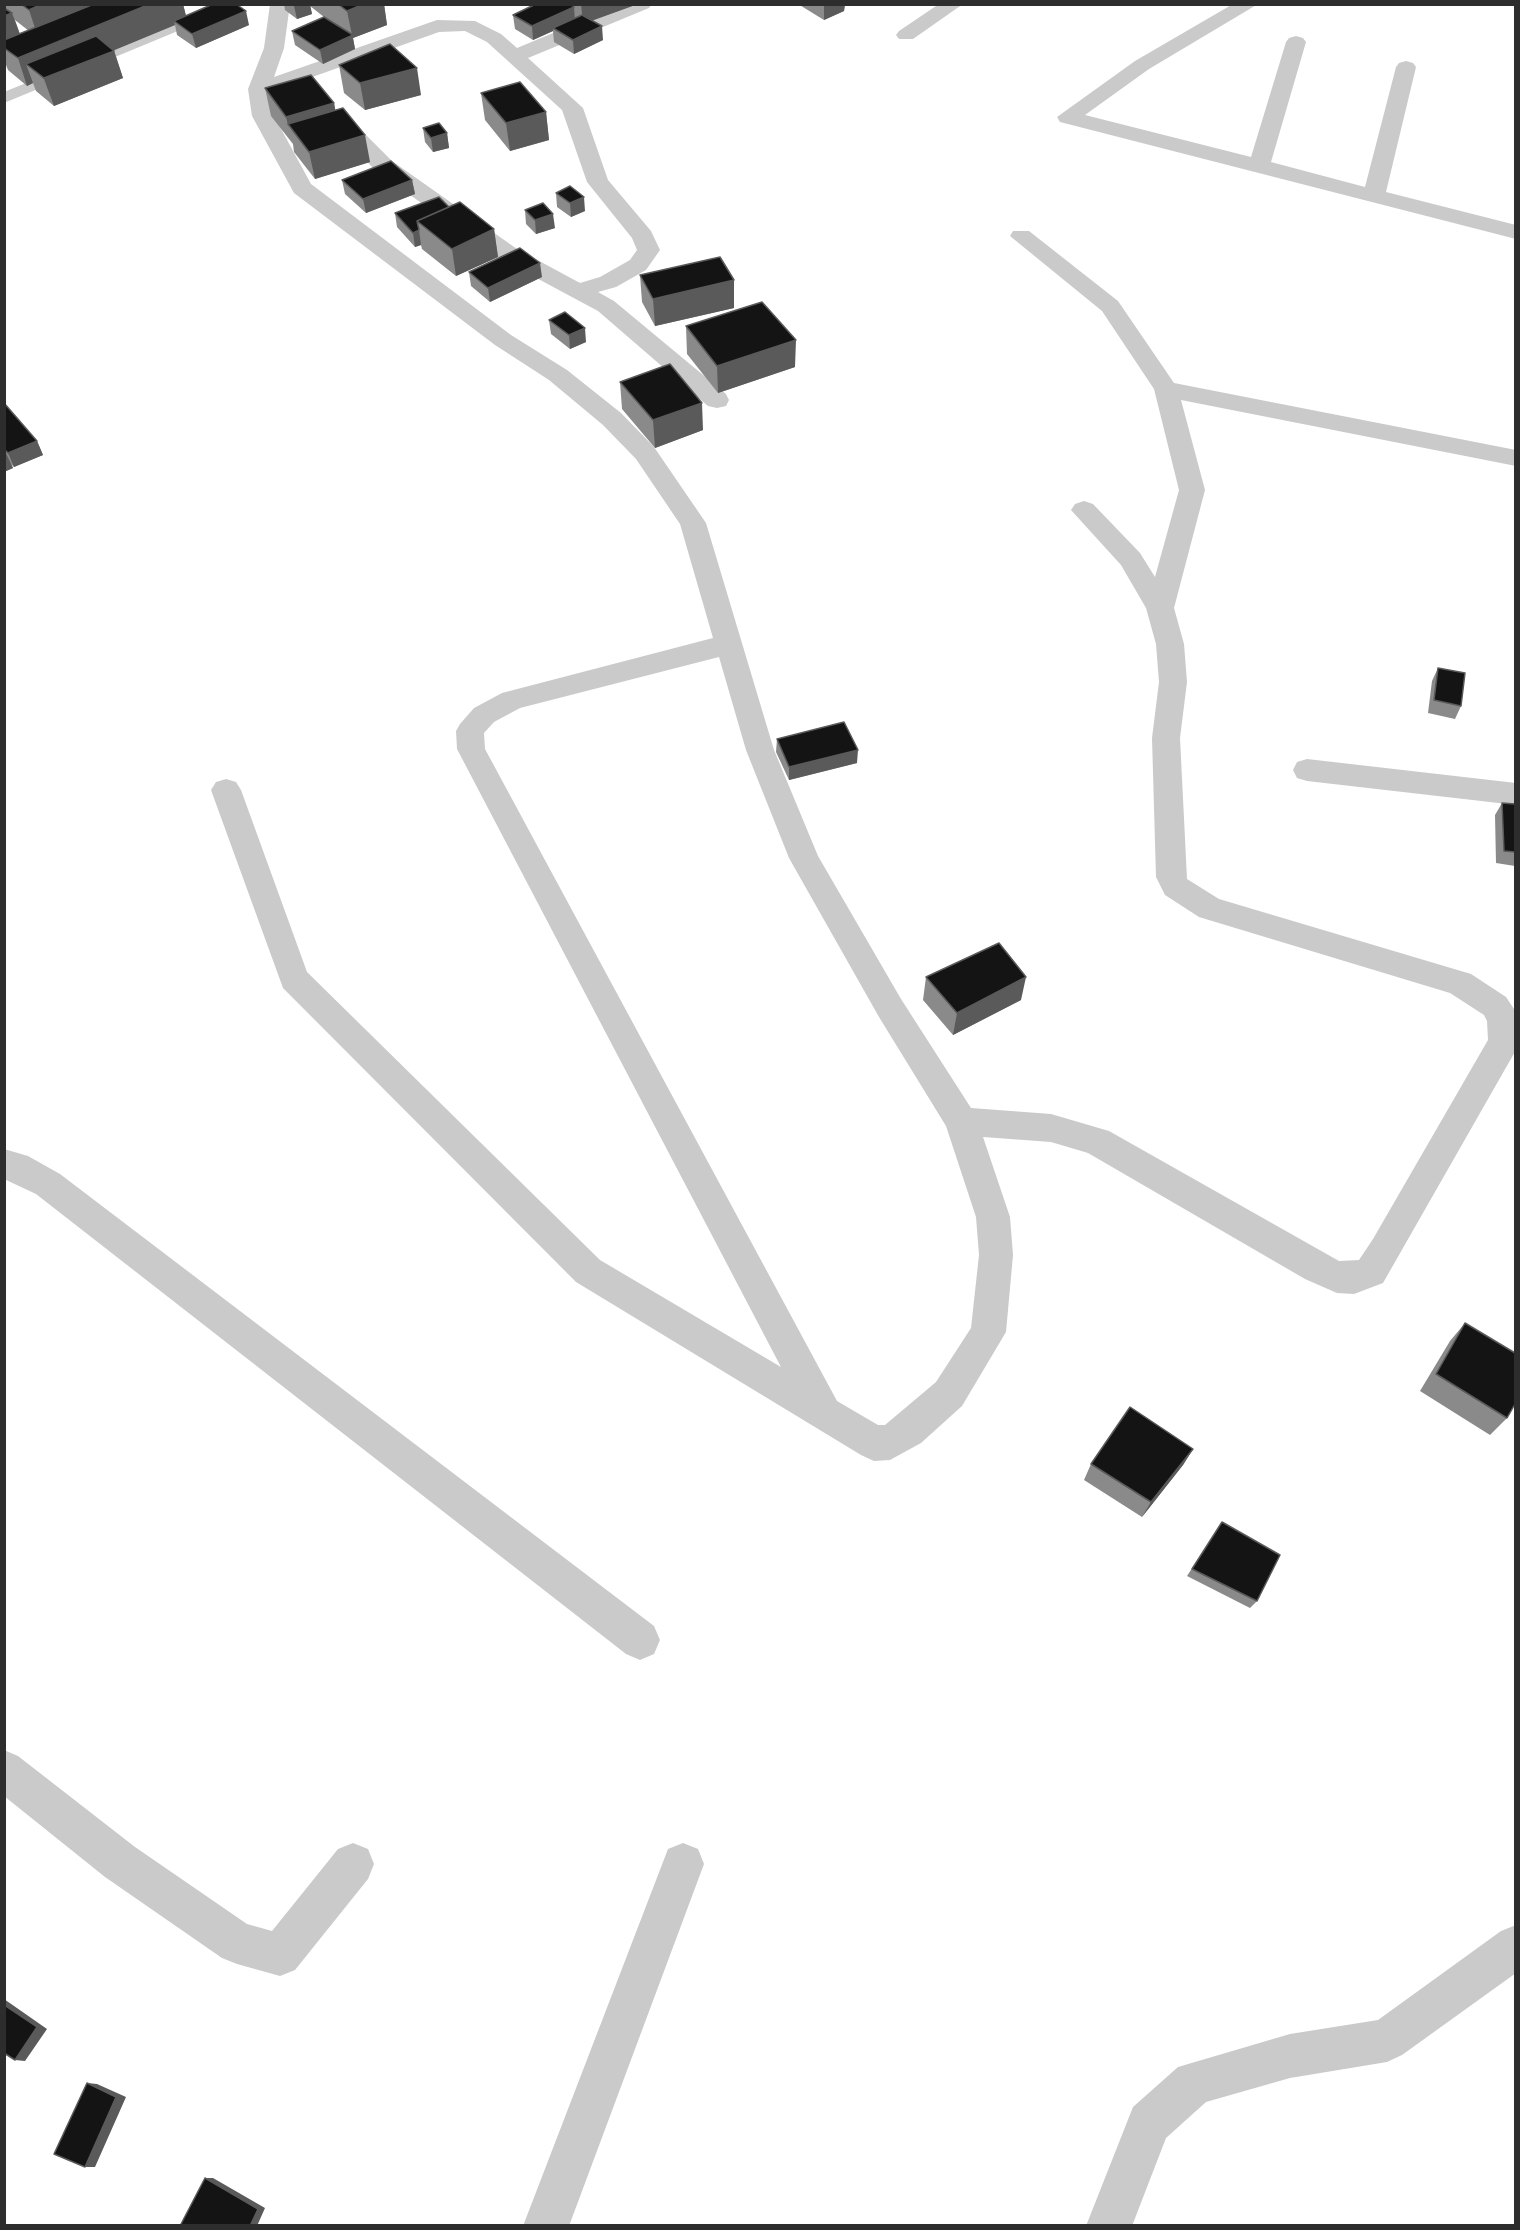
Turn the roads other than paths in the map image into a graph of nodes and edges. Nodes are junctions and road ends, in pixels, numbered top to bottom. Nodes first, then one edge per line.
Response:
1 (236, 4) edge
2 (280, 4) edge
3 (642, 4) edge
4 (953, 4) edge
5 (1248, 4) edge
6 (906, 35) dead end
7 (1296, 42) dead end
8 (514, 56) junction
9 (1406, 67) dead end
10 (259, 89) junction
11 (309, 91) junction
12 (4, 98) edge
13 (1259, 166) junction
14 (1374, 195) junction
15 (1515, 232) edge
16 (1021, 236) dead end
17 (579, 290) junction
18 (1166, 389) junction
19 (717, 400) dead end
20 (1515, 458) edge
21 (1084, 510) dead end
22 (1160, 608) junction
23 (729, 644) junction
24 (1307, 770) dead end
25 (226, 790) dead end
26 (1515, 794) edge
27 (961, 1121) junction
28 (4, 1164) edge
29 (825, 1415) junction
30 (640, 1640) dead end
31 (4, 1770) edge
32 (353, 1864) dead end
33 (682, 1864) dead end
34 (1515, 1946) edge
35 (546, 2226) edge
36 (1109, 2226) edge

1 - 12 lane
2 - 10 street
3 - 8 street
4 - 6 street
5 - 13 street
7 - 13 street
8 - 11 street
8 - 17 street
9 - 14 street
10 - 11 street
10 - 23 street
11 - 17 street
13 - 14 street
14 - 15 street
16 - 18 street
17 - 19 street
18 - 20 street
18 - 22 street
21 - 22 street
22 - 27 street
23 - 27 street
23 - 29 street
24 - 26 street
25 - 29 street
27 - 29 street
28 - 30 street
31 - 32 street
33 - 35 street
34 - 36 street

